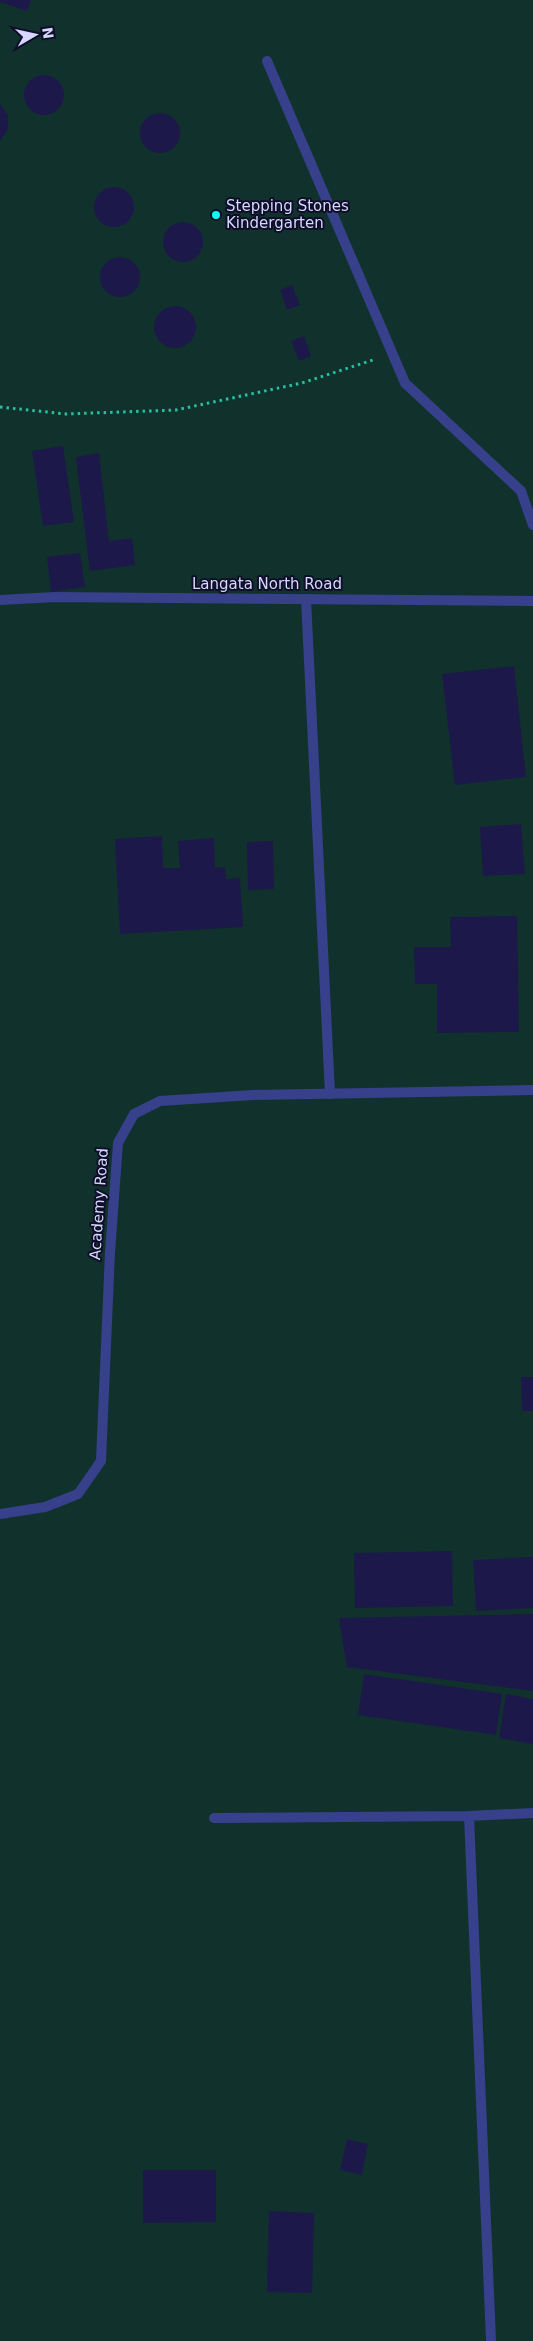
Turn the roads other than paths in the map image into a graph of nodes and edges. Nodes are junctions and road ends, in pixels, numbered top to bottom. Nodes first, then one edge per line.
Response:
1 (267, 61) dead end
2 (533, 525) edge
3 (306, 599) junction
4 (0, 600) edge
5 (533, 602) edge
6 (533, 1090) edge
7 (330, 1094) junction
8 (0, 1514) edge
9 (533, 1812) edge
10 (470, 1816) junction
11 (214, 1818) dead end
12 (491, 2341) edge

1 - 2 street
3 - 4 street, Langata North Road
3 - 5 street, Langata North Road
3 - 7 street
6 - 7 street, Academy Road
7 - 8 street, Academy Road
9 - 10 street
10 - 11 street
10 - 12 street

